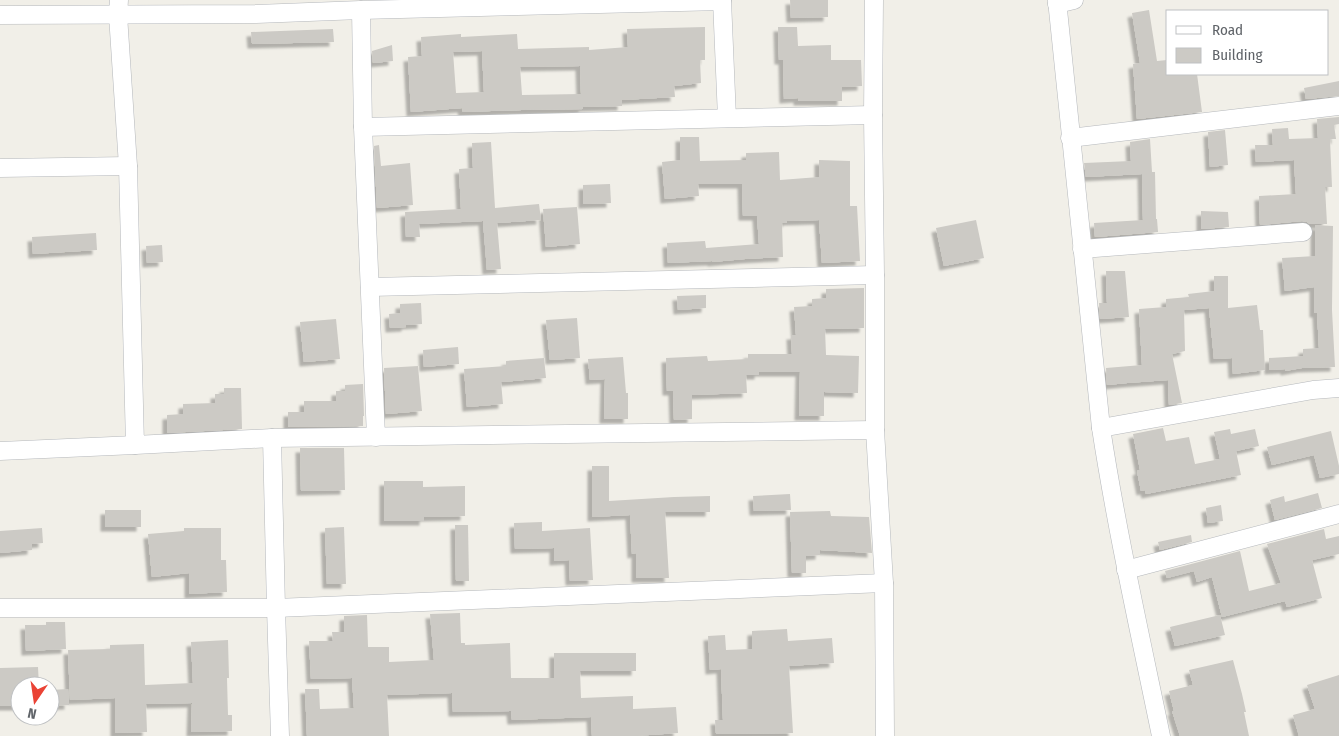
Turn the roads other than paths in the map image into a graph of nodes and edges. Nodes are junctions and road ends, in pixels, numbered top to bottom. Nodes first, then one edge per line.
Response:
1 (874, 0) edge
2 (722, 1) edge
3 (1063, 1) edge
4 (118, 8) edge
5 (361, 10) junction
6 (0, 15) edge
7 (1339, 106) edge
8 (873, 115) junction
9 (727, 118) junction
10 (363, 127) junction
11 (1070, 138) junction
12 (128, 166) junction
13 (0, 168) edge
14 (1303, 232) dead end
15 (1082, 249) junction
16 (875, 275) junction
17 (370, 287) junction
18 (1339, 388) edge
19 (1101, 428) junction
20 (875, 430) junction
21 (376, 437) junction
22 (272, 438) junction
23 (135, 445) junction
24 (0, 451) edge
25 (1339, 514) edge
26 (1126, 570) junction
27 (884, 583) junction
28 (0, 608) edge
29 (276, 608) junction
30 (280, 736) edge
31 (885, 736) edge
32 (1161, 736) edge

1 - 8 street
2 - 5 street
2 - 9 street
3 - 11 street
4 - 5 street
4 - 6 street
4 - 12 street
5 - 10 street
7 - 11 street
8 - 9 street
8 - 16 street
9 - 10 street
10 - 17 street
11 - 15 street
12 - 13 street
12 - 23 street
14 - 15 street
15 - 19 street
16 - 17 street
16 - 20 street
17 - 21 street
18 - 19 street
19 - 26 street
20 - 21 street
20 - 27 street
21 - 22 street
22 - 23 street
22 - 29 street
23 - 24 street
25 - 26 street
26 - 32 street
27 - 29 street
27 - 31 street
28 - 29 street
29 - 30 street

